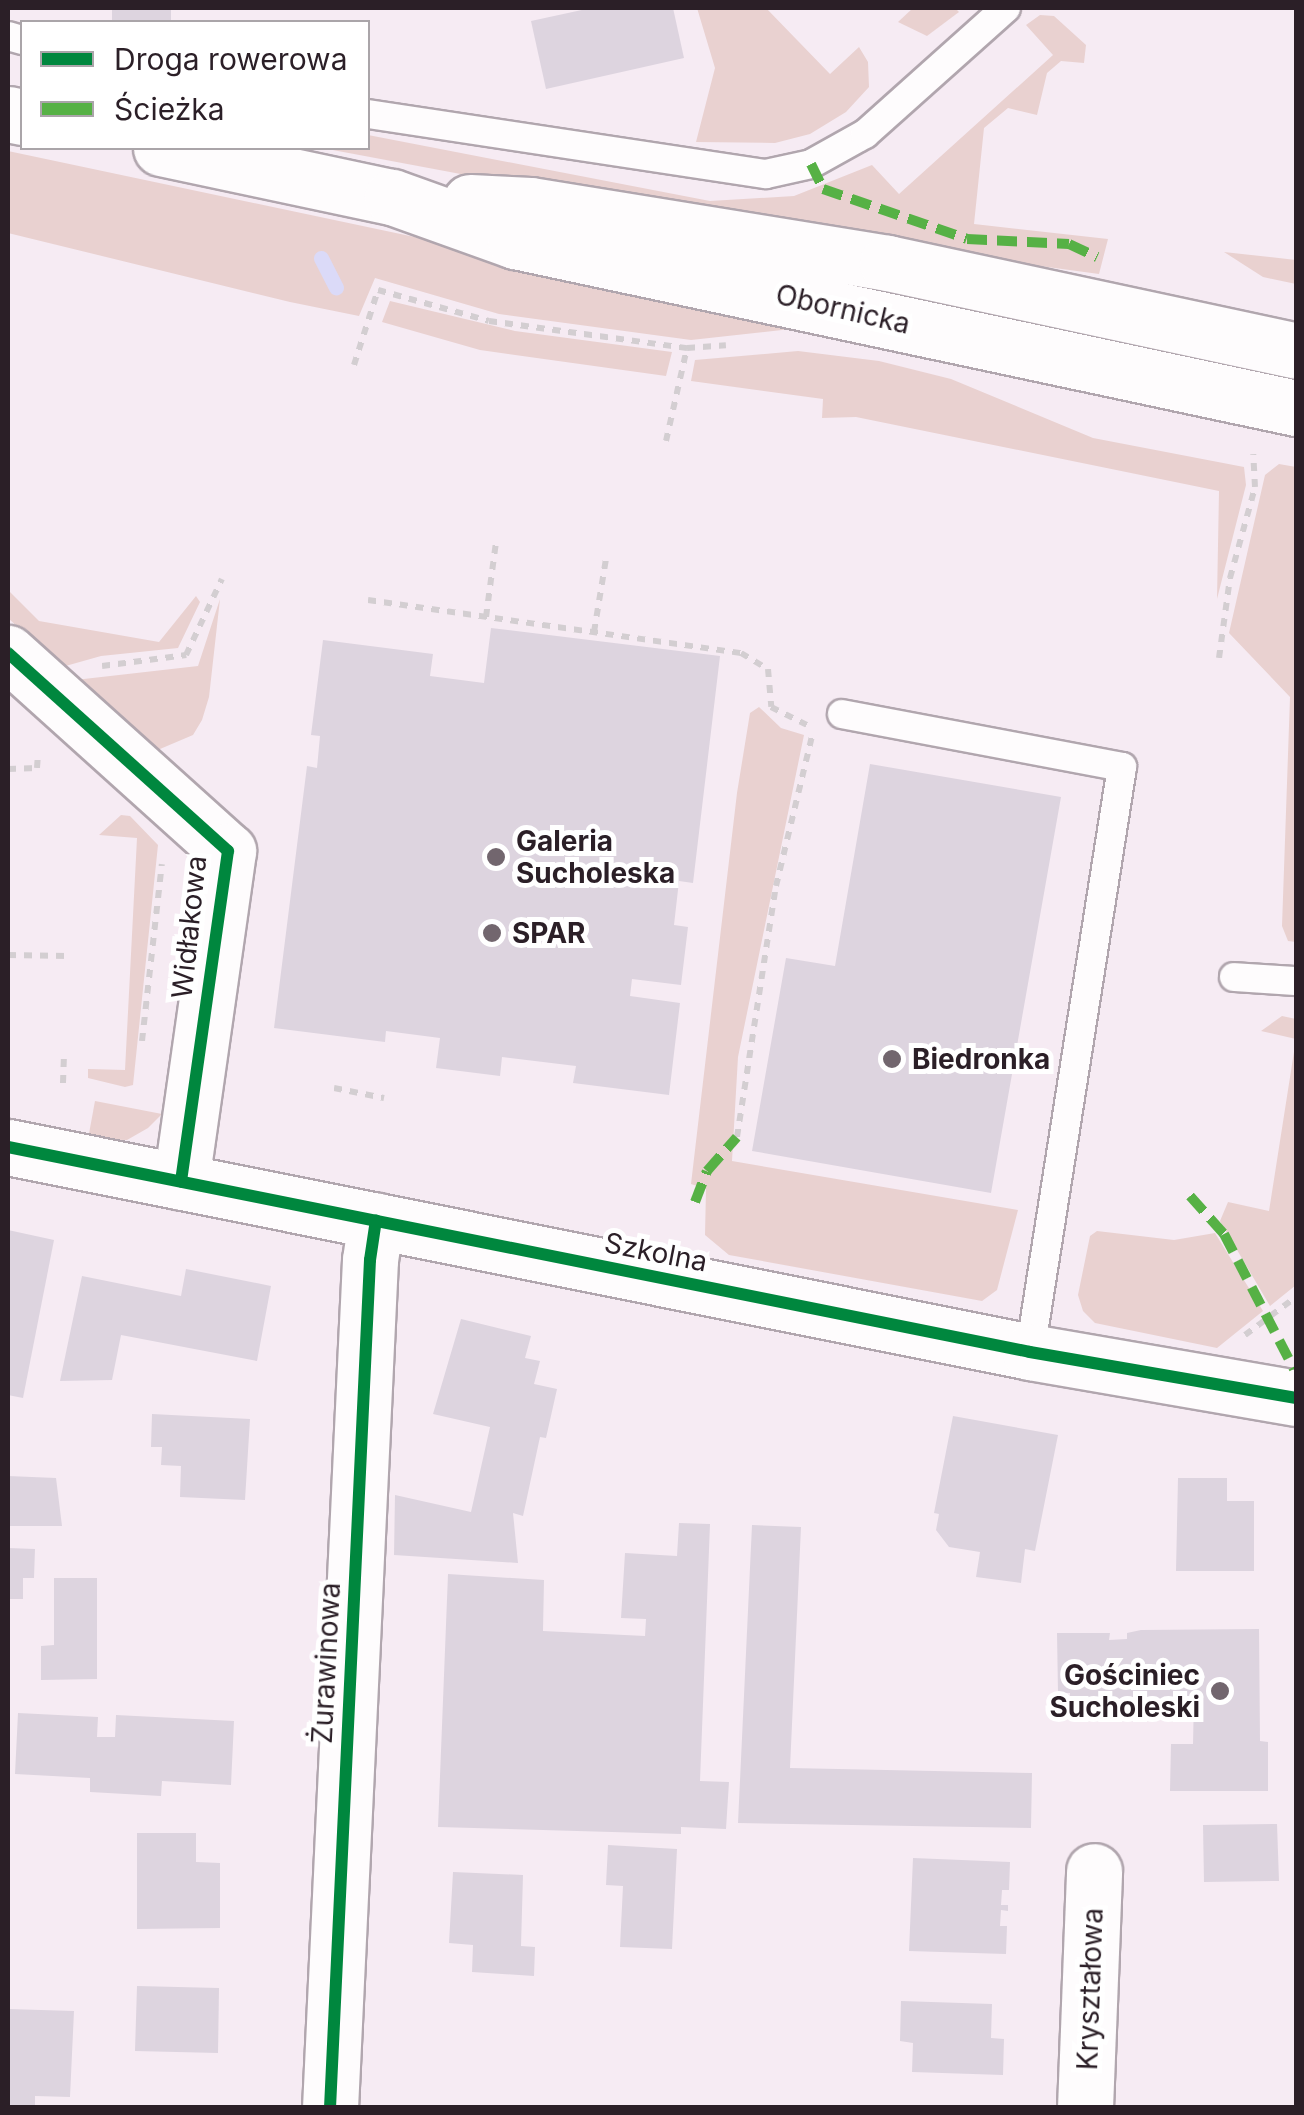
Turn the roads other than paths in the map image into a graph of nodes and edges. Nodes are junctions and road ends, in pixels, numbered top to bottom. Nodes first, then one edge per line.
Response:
1 (1006, 8) edge
2 (370, 114) edge
3 (170, 150) edge
4 (392, 198) junction
5 (1296, 351) edge
6 (1296, 408) edge
7 (8, 652) edge
8 (828, 718) road end
9 (1234, 977) dead end
10 (1296, 981) edge
11 (8, 1148) edge
12 (181, 1182) junction
13 (376, 1220) junction
14 (1030, 1352) junction
15 (1296, 1398) edge
16 (1094, 1870) dead end
17 (330, 2108) edge
18 (1085, 2108) edge

1 - 2 lane
3 - 4 street, Obornicka
4 - 5 street, Obornicka
4 - 6 street, Obornicka
7 - 12 street, Widłakowa
8 - 14 lane
9 - 10 lane
11 - 12 street, Szkolna
12 - 13 street, Szkolna
13 - 14 street, Szkolna
13 - 17 street, Żurawinowa
14 - 15 street, Szkolna
16 - 18 street, Kryształowa

